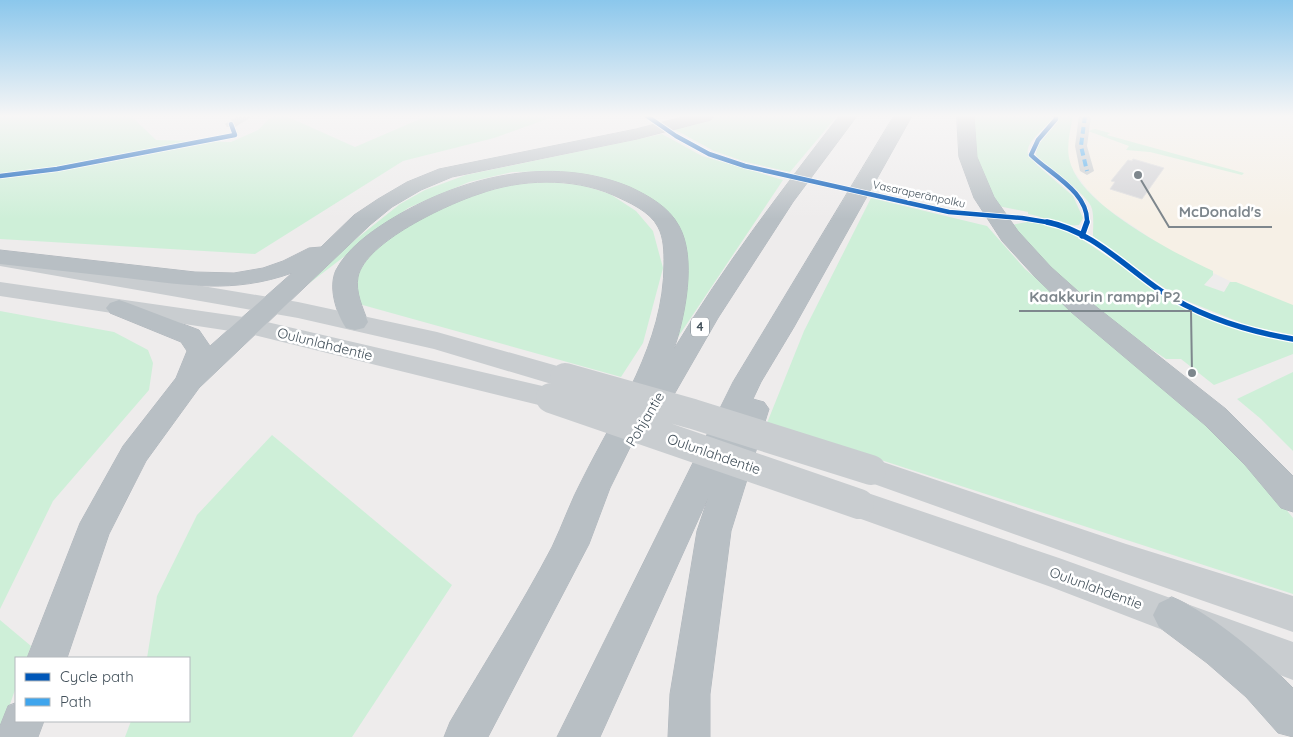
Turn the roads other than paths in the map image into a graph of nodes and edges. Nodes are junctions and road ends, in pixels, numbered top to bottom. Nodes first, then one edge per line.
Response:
1 (552, 150) edge
2 (822, 150) edge
3 (883, 150) edge
4 (967, 150) edge
5 (1082, 150) edge
6 (1087, 171) dead end
7 (339, 242) junction
8 (0, 258) edge
9 (0, 289) edge
10 (272, 304) junction
11 (119, 308) junction
12 (355, 322) junction
13 (250, 326) junction
14 (781, 327) junction
15 (189, 381) junction
16 (558, 388) junction
17 (1293, 500) edge
18 (568, 549) junction
19 (1293, 614) edge
20 (1172, 615) junction
21 (47, 657) edge
22 (1293, 661) edge
23 (1293, 718) edge
24 (23, 722) edge
25 (17, 737) edge
26 (465, 737) edge
27 (578, 737) edge
28 (689, 737) edge

1 - 7 highway
2 - 18 highway, Pohjantie / 4
3 - 14 highway
4 - 17 highway
5 - 6 street
7 - 8 highway
7 - 10 highway
8 - 10 main road, Oulunlahdentie
9 - 11 main road, Oulunlahdentie
10 - 12 main road, Oulunlahdentie
10 - 13 highway
11 - 13 main road, Oulunlahdentie
11 - 15 highway
12 - 16 main road, Oulunlahdentie
12 - 18 highway
13 - 15 highway
13 - 16 main road, Oulunlahdentie
14 - 27 highway
14 - 28 highway
15 - 21 highway
16 - 19 main road, Oulunlahdentie, bridge
16 - 20 main road, Oulunlahdentie, bridge
18 - 26 highway, Pohjantie / 4
20 - 22 main road, Oulunlahdentie
20 - 23 highway
24 - 25 highway

